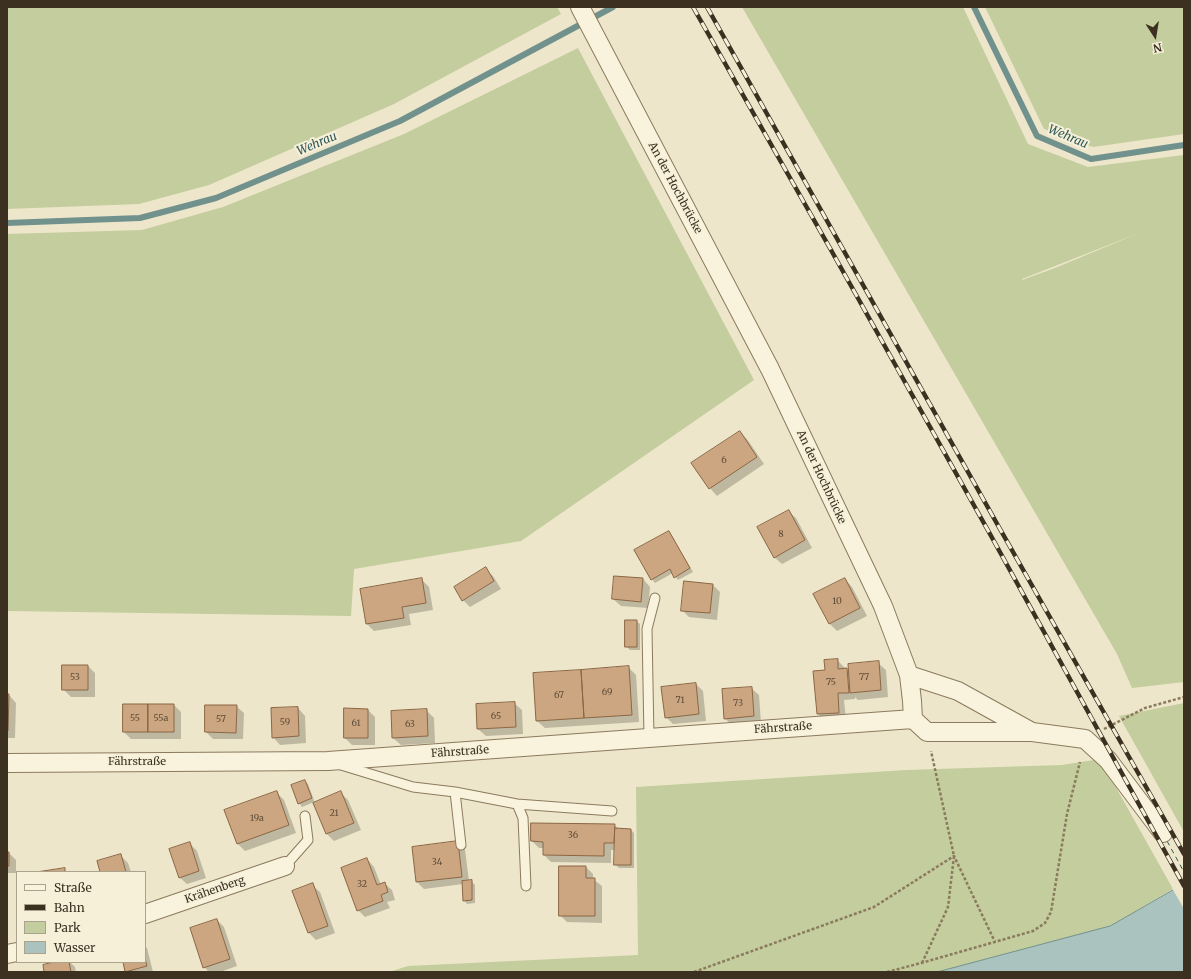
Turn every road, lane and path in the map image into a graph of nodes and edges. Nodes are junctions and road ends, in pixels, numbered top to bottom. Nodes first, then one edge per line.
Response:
1 (580, 7) edge
2 (655, 598) dead end
3 (909, 675) junction
4 (1184, 697) edge
5 (913, 719) junction
6 (927, 732) junction
7 (1032, 732) junction
8 (649, 738) junction
9 (1085, 739) junction
10 (328, 761) junction
11 (7, 763) edge
12 (455, 792) junction
13 (517, 804) junction
14 (612, 811) dead end
15 (305, 816) dead end
16 (1163, 833) dead end
17 (461, 845) dead end
18 (954, 856) junction
19 (285, 866) joint
20 (526, 886) dead end
21 (146, 914) edge
22 (995, 942) junction
23 (922, 963) junction
24 (694, 972) edge
25 (887, 972) edge

1 - 3 street, An der Hochbrücke
2 - 8 lane
3 - 5 street
3 - 7 street
4 - 9 path
5 - 6 street
5 - 8 street, Fährstraße
6 - 7 street
6 - 18 path
7 - 9 street
8 - 10 street, Fährstraße
9 - 16 street
9 - 22 path
10 - 11 street, Fährstraße
10 - 12 lane
12 - 13 lane
12 - 17 lane
13 - 14 lane
13 - 20 lane
15 - 19 lane
18 - 22 path
18 - 23 path
18 - 24 path
19 - 21 street, Krähenberg
22 - 23 path
23 - 25 path

